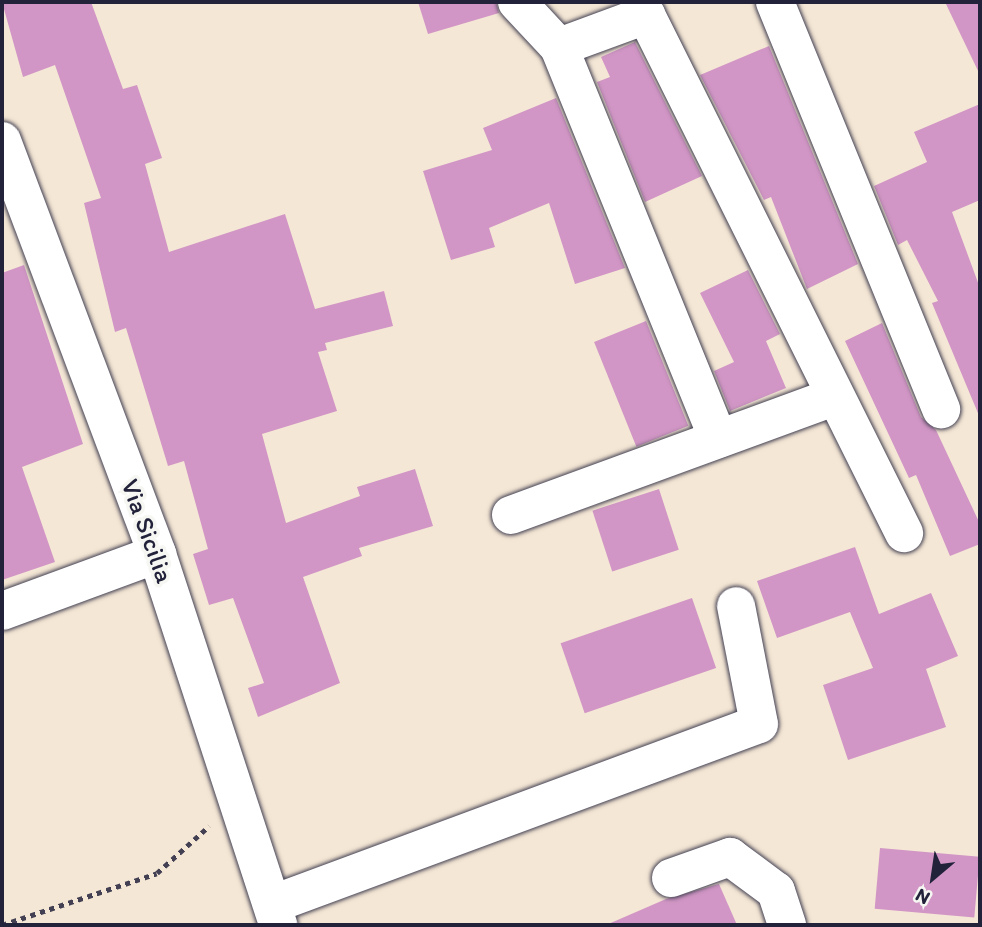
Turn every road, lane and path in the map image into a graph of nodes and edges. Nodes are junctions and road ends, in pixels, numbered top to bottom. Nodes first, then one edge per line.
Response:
1 (517, 2) edge
2 (775, 2) edge
3 (559, 47) junction
4 (2, 141) edge
5 (833, 397) junction
6 (941, 409) dead end
7 (718, 439) junction
8 (512, 515) dead end
9 (904, 533) dead end
10 (157, 554) junction
11 (736, 606) dead end
12 (2, 611) edge
13 (239, 800) junction
14 (671, 877) dead end
15 (275, 915) edge
16 (2, 925) edge
17 (787, 925) edge

1 - 3 street
2 - 6 street
3 - 5 street
3 - 7 street
4 - 10 street, Via Sicilia
5 - 7 street
5 - 9 street
7 - 8 street
10 - 12 street
10 - 13 street, Via Sicilia
11 - 15 street
13 - 15 street, Via Sicilia
13 - 16 path
14 - 17 street

